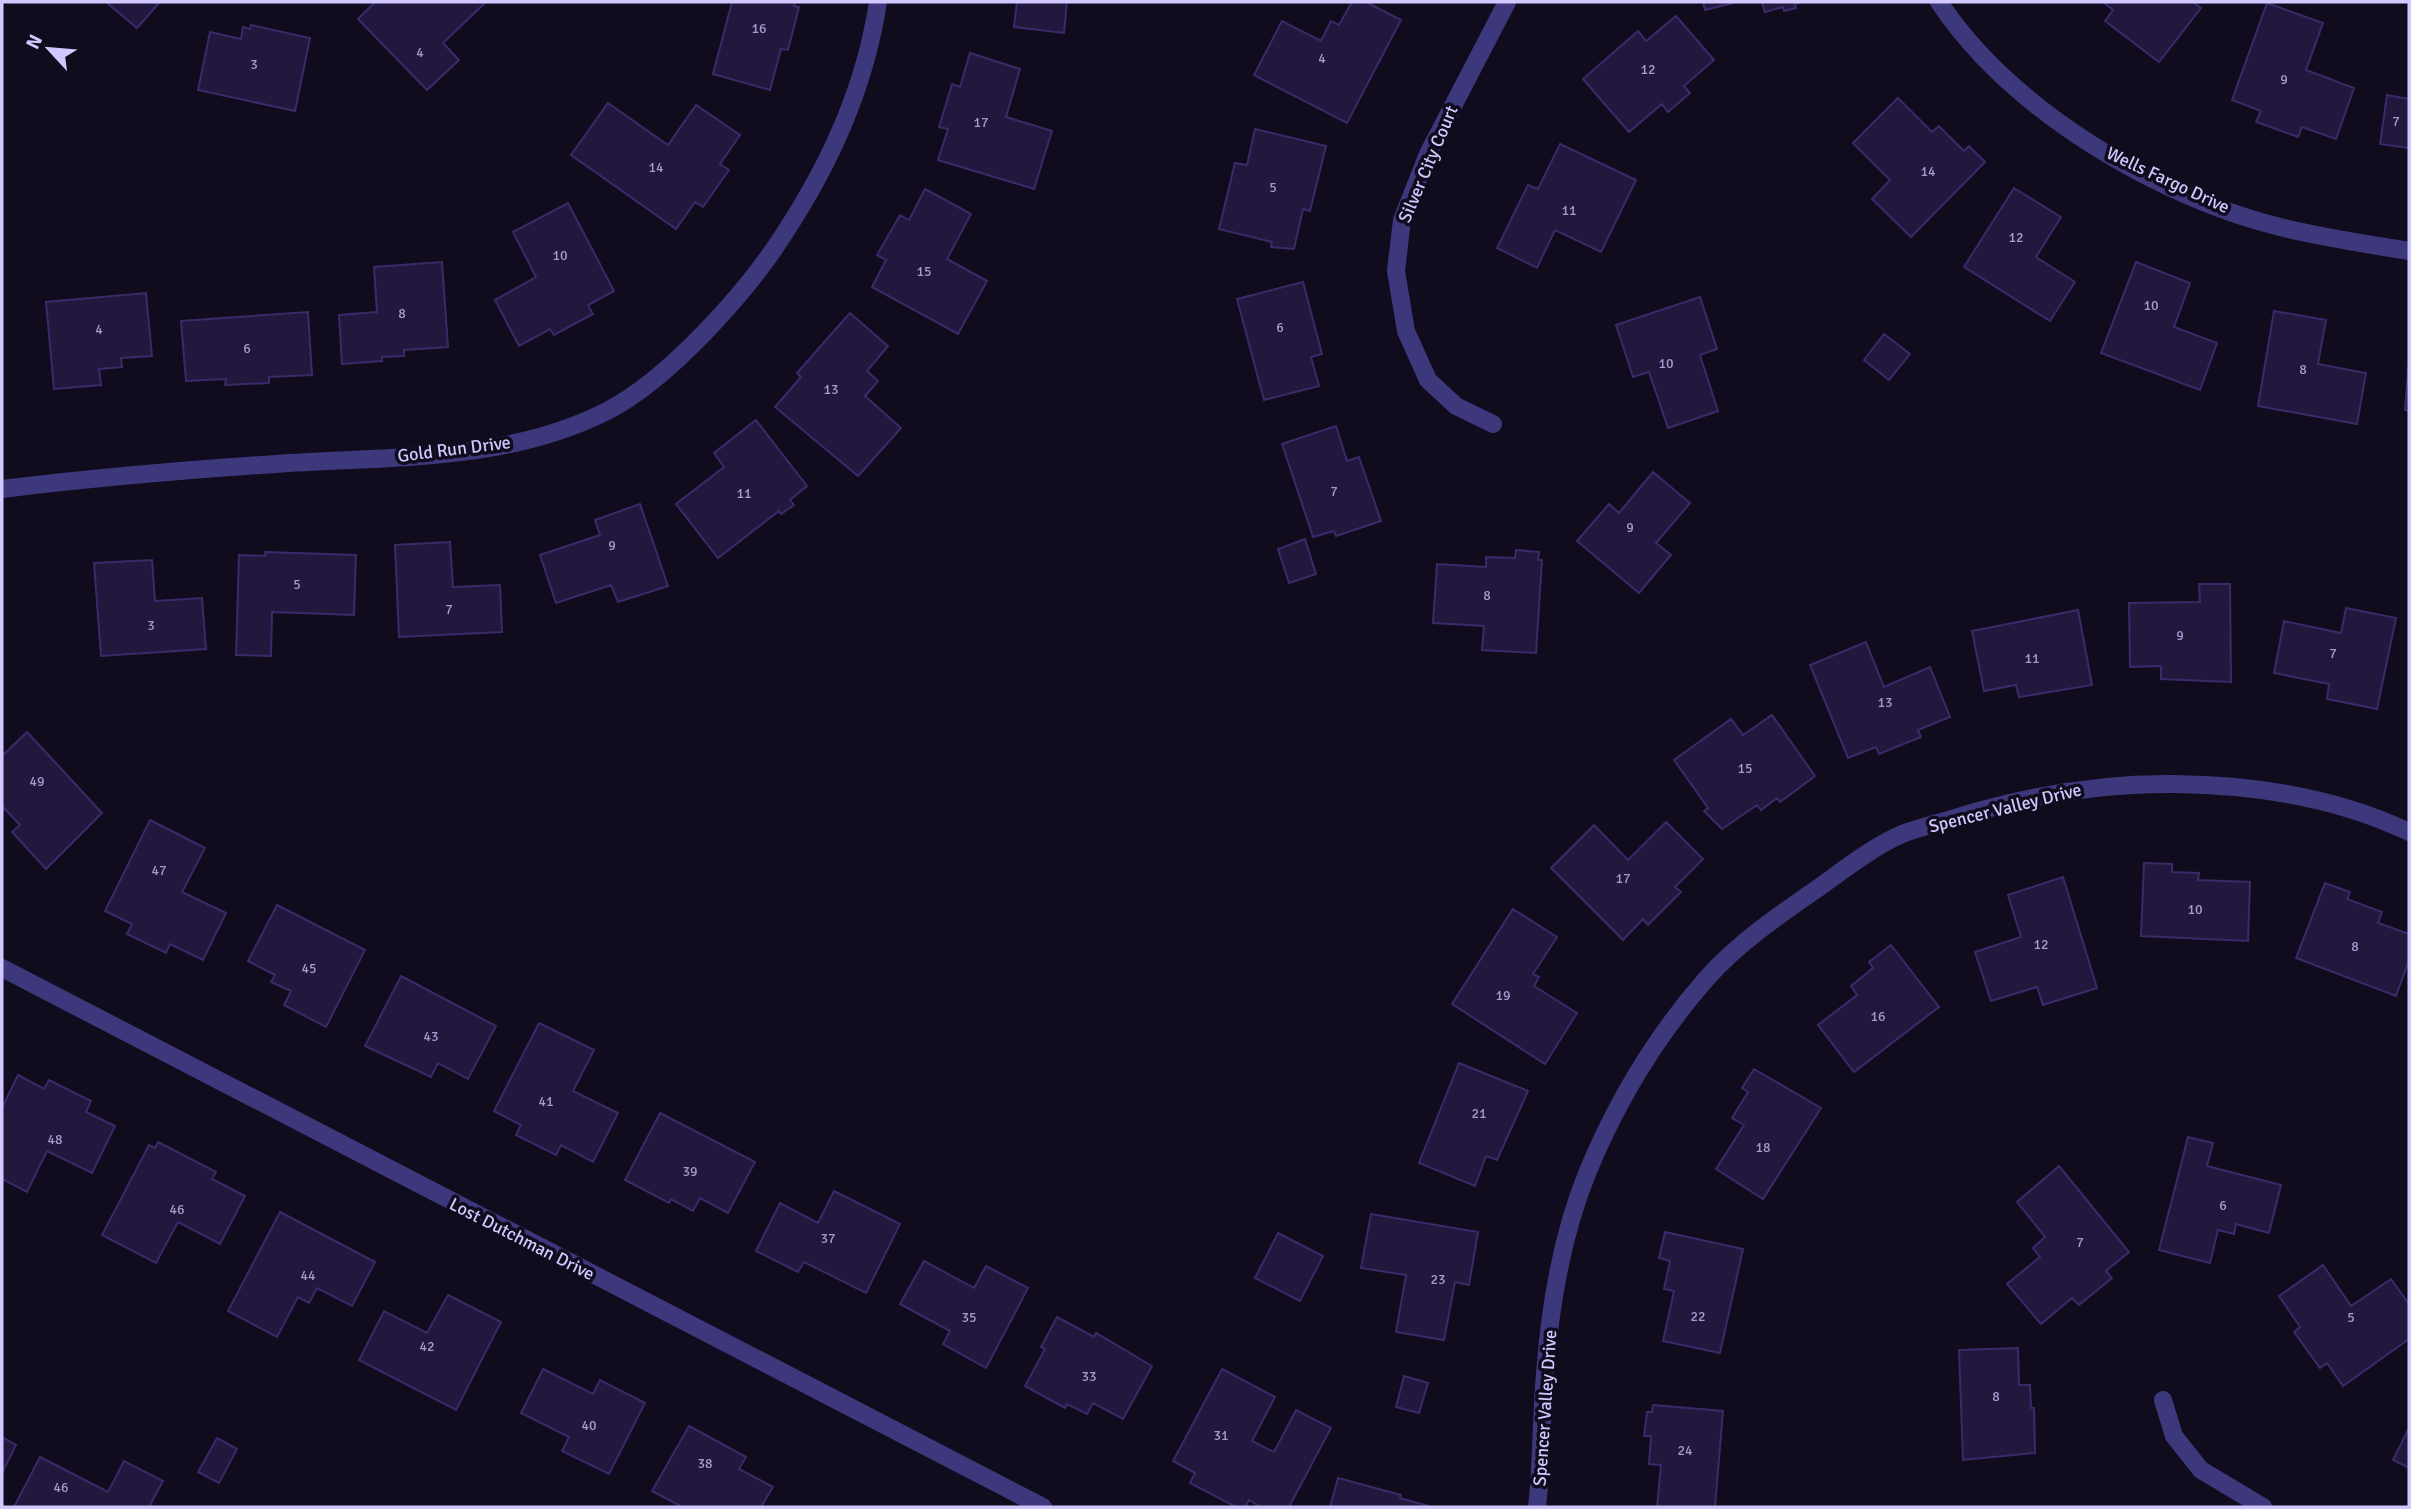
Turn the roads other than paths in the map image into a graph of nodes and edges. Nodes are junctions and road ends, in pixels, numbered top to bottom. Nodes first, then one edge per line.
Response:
1 (878, 2) edge
2 (1507, 2) edge
3 (1938, 2) edge
4 (2409, 251) edge
5 (1493, 424) dead end
6 (2, 489) edge
7 (2409, 832) edge
8 (2, 968) edge
9 (2163, 1400) dead end
10 (1043, 1507) edge
11 (1537, 1507) edge
12 (2263, 1507) edge

1 - 6 street, Gold Run Drive
2 - 5 street, Silver City Court
3 - 4 street, Wells Fargo Drive
7 - 11 street, Spencer Valley Drive
8 - 10 street, Lost Dutchman Drive
9 - 12 street

